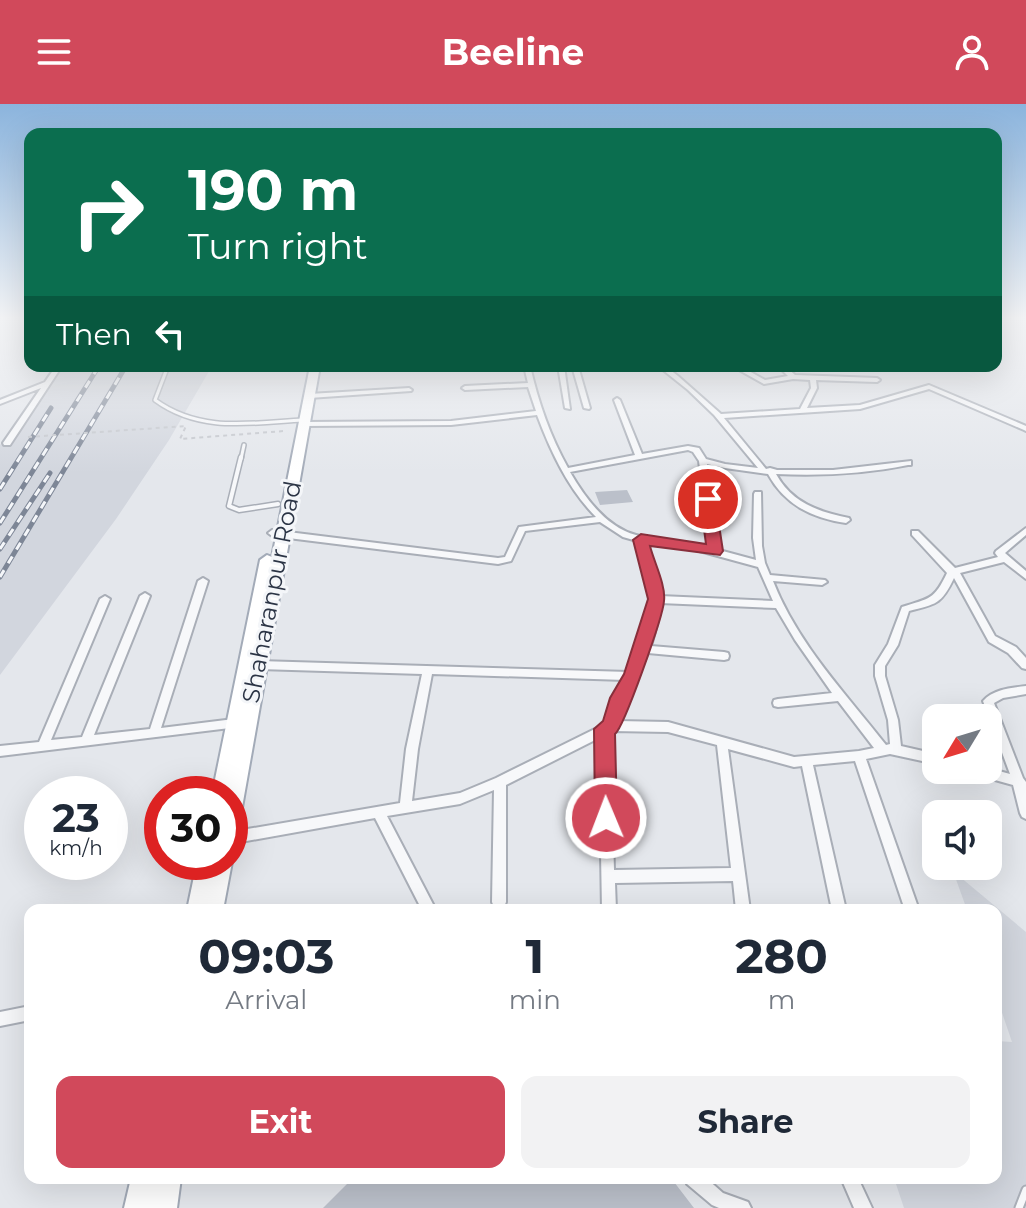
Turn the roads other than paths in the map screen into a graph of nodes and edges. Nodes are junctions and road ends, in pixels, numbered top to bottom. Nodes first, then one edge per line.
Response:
1 (55, 372) edge
2 (166, 372) edge
3 (308, 372) edge
4 (314, 372) edge
5 (528, 372) edge
6 (562, 372) edge
7 (577, 372) edge
8 (670, 372) edge
9 (746, 372) edge
10 (788, 372) edge
11 (793, 377) junction
12 (813, 378) junction
13 (877, 380) dead end
14 (46, 384) junction
15 (530, 385) junction
16 (465, 388) dead end
17 (409, 390) dead end
18 (309, 396) junction
19 (617, 400) dead end
20 (0, 402) edge
21 (568, 408) dead end
22 (587, 408) dead end
23 (802, 411) junction
24 (539, 413) junction
25 (719, 416) junction
26 (301, 421) junction
27 (1026, 429) edge
28 (7, 443) dead end
29 (244, 445) dead end
30 (639, 456) junction
31 (703, 461) junction
32 (908, 463) dead end
33 (568, 470) junction
34 (766, 470) junction
35 (758, 494) dead end
36 (278, 504) junction
37 (602, 519) junction
38 (846, 520) dead end
39 (1026, 531) edge
40 (278, 533) junction
41 (915, 533) dead end
42 (641, 540) junction
43 (715, 551) junction
44 (1003, 559) junction
45 (763, 565) junction
46 (953, 572) junction
47 (1026, 576) edge
48 (769, 578) junction
49 (203, 581) dead end
50 (822, 582) dead end
51 (145, 596) dead end
52 (105, 599) dead end
53 (656, 599) junction
54 (779, 605) junction
55 (643, 649) junction
56 (724, 656) dead end
57 (259, 665) junction
58 (1026, 665) edge
59 (428, 670) junction
60 (633, 676) junction
61 (1026, 690) edge
62 (842, 696) junction
63 (778, 703) dead end
64 (234, 724) junction
65 (608, 728) junction
66 (154, 732) junction
67 (87, 739) junction
68 (722, 742) junction
69 (44, 744) junction
70 (890, 750) junction
71 (0, 751) edge
72 (859, 756) junction
73 (922, 756) edge
74 (807, 763) junction
75 (224, 776) edge
76 (238, 776) edge
77 (1002, 777) edge
78 (500, 782) junction
79 (1022, 782) edge
80 (405, 808) junction
81 (1026, 813) edge
82 (379, 814) junction
83 (248, 835) edge
84 (738, 874) junction
85 (607, 877) junction
86 (204, 880) edge
87 (218, 880) edge
88 (499, 902) dead end
89 (199, 904) edge
90 (213, 904) edge
91 (426, 904) edge
92 (609, 904) edge
93 (742, 904) edge
94 (838, 904) edge
95 (910, 904) edge
96 (24, 1014) edge
97 (0, 1019) edge
98 (143, 1184) edge
99 (167, 1184) edge
100 (700, 1184) edge
101 (852, 1184) edge
102 (1026, 1190) edge
103 (138, 1208) edge
104 (163, 1208) edge
105 (742, 1208) edge
106 (863, 1208) edge
107 (1019, 1208) edge

1 - 14 street
2 - 26 lane
3 - 26 main road, Shaharanpur Road
4 - 18 main road, Shaharanpur Road
5 - 15 street
6 - 21 street
7 - 22 street
8 - 25 street
9 - 11 street
10 - 11 street
11 - 12 street
12 - 13 street
12 - 23 street
14 - 20 street
14 - 28 street
15 - 16 street
15 - 24 street
17 - 18 street
18 - 26 main road, Shaharanpur Road
19 - 30 street
23 - 25 street
23 - 27 street
24 - 26 street
24 - 33 street
25 - 34 street
26 - 36 main road, Shaharanpur Road
26 - 40 main road, Shaharanpur Road
29 - 36 lane
30 - 31 street
30 - 33 street
31 - 34 street
31 - 43 street
32 - 34 street
33 - 37 street
34 - 38 street
35 - 45 street
36 - 40 main road, Shaharanpur Road
37 - 40 street
37 - 42 street
39 - 44 street
40 - 57 main road, Shaharanpur Road
40 - 64 main road, Shaharanpur Road
41 - 46 street
42 - 43 street
42 - 53 street
43 - 45 street
44 - 46 street
44 - 47 street
45 - 48 street
46 - 58 street
46 - 70 street
48 - 50 street
48 - 54 street
49 - 66 street
51 - 67 street
52 - 69 street
53 - 54 street
53 - 55 street
54 - 62 street
55 - 56 street
55 - 60 street
57 - 59 street
57 - 76 main road, Shaharanpur Road
59 - 60 street
59 - 80 street
60 - 65 street
61 - 79 street
62 - 63 street
62 - 70 street
64 - 66 street
64 - 75 main road, Shaharanpur Road
65 - 68 street
65 - 78 street
65 - 85 street
66 - 67 street
67 - 69 street
68 - 74 street
68 - 84 street
69 - 71 street
70 - 72 street
70 - 73 street
72 - 74 street
72 - 95 street
74 - 94 street
77 - 79 street
78 - 80 street
78 - 88 street
79 - 81 street
80 - 82 street
82 - 83 street
82 - 91 street
84 - 85 street
84 - 93 street
85 - 92 street
86 - 89 main road
87 - 90 main road
96 - 97 street
98 - 103 main road
99 - 104 main road
100 - 105 street
101 - 106 street
102 - 107 lane

